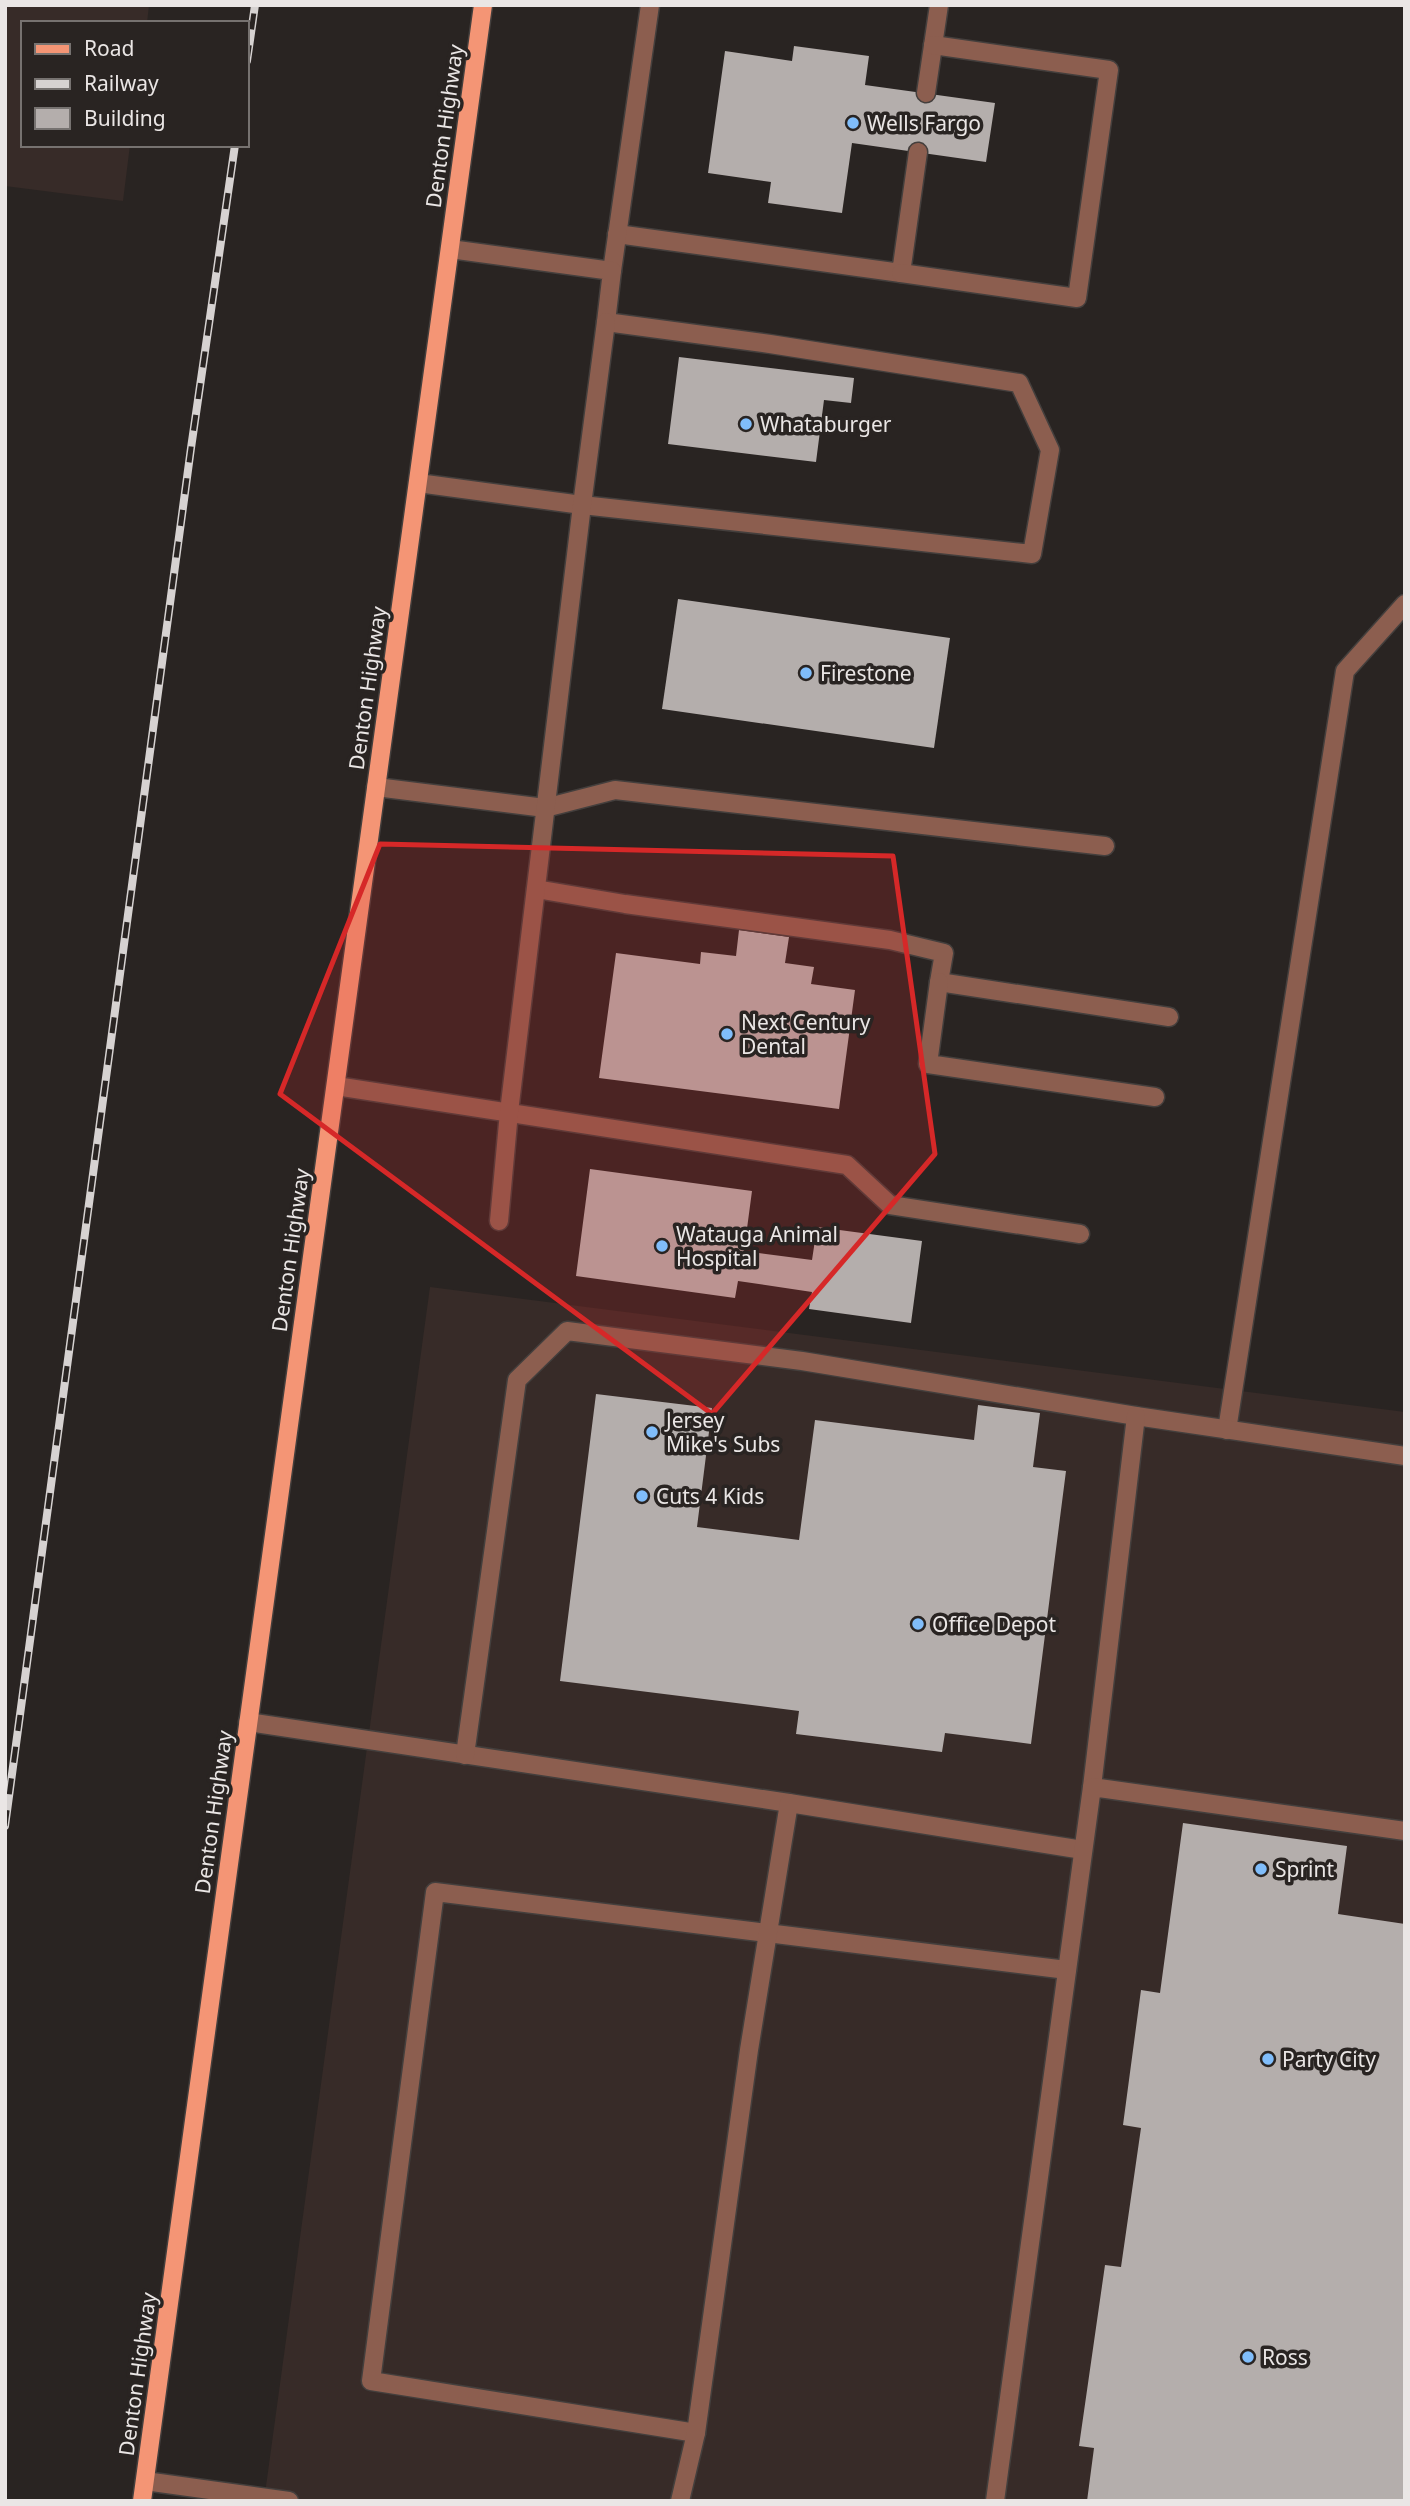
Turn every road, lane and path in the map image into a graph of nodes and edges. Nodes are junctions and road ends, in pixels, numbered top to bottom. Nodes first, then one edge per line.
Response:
1 (483, 5) edge
2 (650, 5) edge
3 (939, 5) edge
4 (933, 45) junction
5 (926, 93) dead end
6 (918, 152) dead end
7 (617, 234) junction
8 (450, 249) junction
9 (612, 271) junction
10 (901, 273) junction
11 (606, 322) junction
12 (418, 483) junction
13 (582, 505) junction
14 (1405, 604) edge
15 (376, 787) junction
16 (545, 808) junction
17 (1105, 846) dead end
18 (536, 889) junction
19 (939, 982) junction
20 (1169, 1017) dead end
21 (336, 1086) junction
22 (1155, 1097) dead end
23 (509, 1112) junction
24 (499, 1221) dead end
25 (1080, 1234) dead end
26 (1136, 1416) junction
27 (1227, 1430) junction
28 (1405, 1456) edge
29 (248, 1722) junction
30 (465, 1755) junction
31 (1092, 1787) junction
32 (789, 1803) junction
33 (1405, 1831) edge
34 (1083, 1850) junction
35 (768, 1934) junction
36 (1067, 1970) junction
37 (696, 2433) junction
38 (145, 2481) junction
39 (142, 2501) edge
40 (289, 2501) edge
41 (680, 2501) edge
42 (995, 2501) edge

1 - 8 main road, Denton Highway
2 - 7 lane
3 - 4 lane
4 - 5 lane
4 - 10 lane
6 - 10 lane
7 - 9 lane
7 - 10 lane
8 - 9 lane
8 - 12 main road, Denton Highway
9 - 11 lane
11 - 13 lane
11 - 13 lane
12 - 13 lane
12 - 15 main road, Denton Highway
13 - 16 lane
14 - 27 lane
15 - 16 lane
15 - 21 main road, Denton Highway
16 - 17 lane
16 - 18 lane
18 - 19 lane
18 - 23 lane
19 - 20 lane
19 - 22 lane
21 - 23 lane
21 - 29 main road, Denton Highway
23 - 24 lane
23 - 25 lane
26 - 27 lane
26 - 30 lane
26 - 31 lane
27 - 28 lane
29 - 30 lane
29 - 38 main road, Denton Highway
30 - 32 lane
31 - 33 lane
31 - 34 lane
32 - 34 lane
32 - 35 lane
34 - 36 lane
35 - 36 lane
35 - 37 lane
35 - 37 lane
36 - 42 lane
37 - 41 lane
38 - 39 main road, Denton Highway
38 - 40 lane

